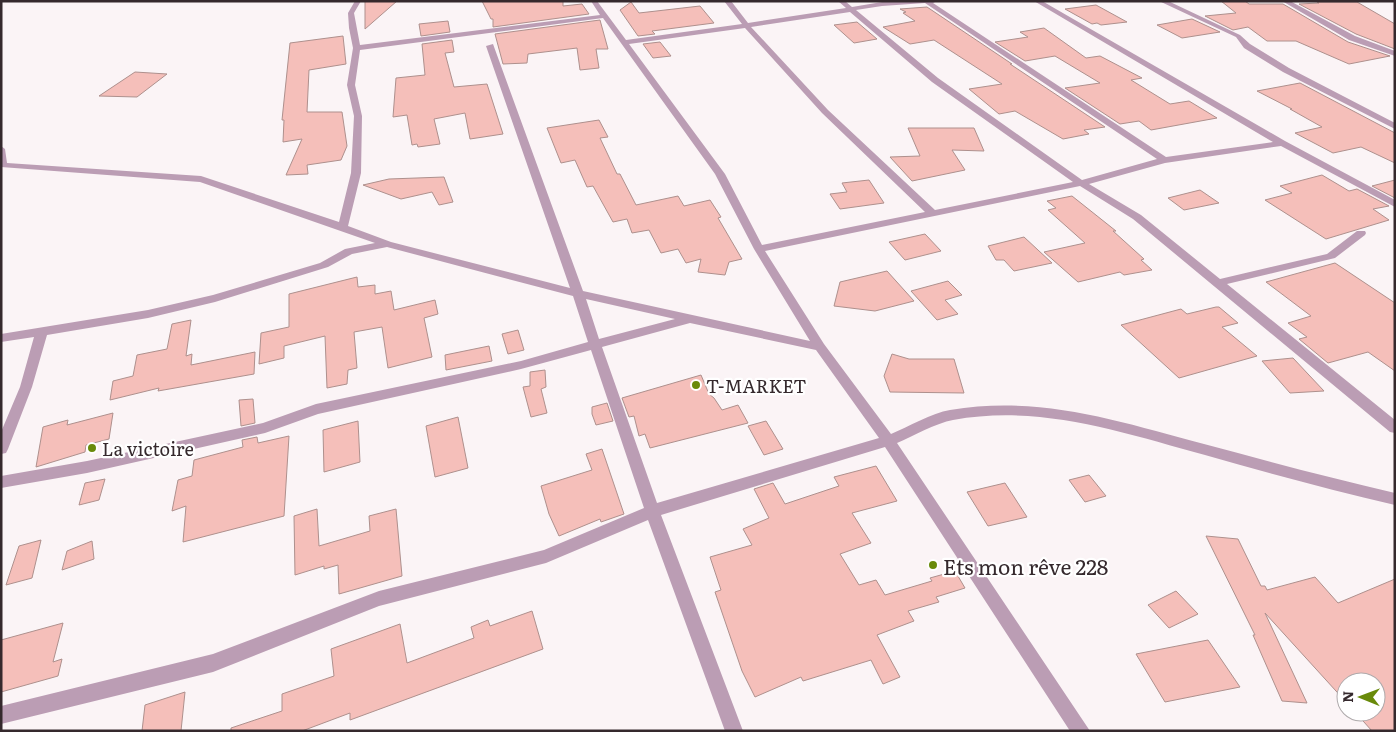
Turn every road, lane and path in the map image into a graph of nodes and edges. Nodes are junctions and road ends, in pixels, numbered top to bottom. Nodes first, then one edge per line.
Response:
1 (358, 1) edge
2 (594, 1) edge
3 (727, 1) edge
4 (1037, 1) edge
5 (1162, 1) edge
6 (1286, 1) edge
7 (929, 2) edge
8 (845, 5) edge
9 (605, 16) junction
10 (745, 25) junction
11 (625, 42) junction
12 (490, 46) dead end
13 (357, 48) junction
14 (1395, 54) edge
15 (1395, 126) edge
16 (1282, 143) junction
17 (1, 149) edge
18 (1164, 160) junction
19 (2, 166) edge
20 (1081, 183) junction
21 (1395, 204) edge
22 (932, 213) junction
23 (343, 227) junction
24 (1361, 233) dead end
25 (386, 244) junction
26 (759, 249) junction
27 (1218, 283) junction
28 (578, 294) junction
29 (692, 318) junction
30 (41, 333) junction
31 (1, 338) edge
32 (595, 344) junction
33 (820, 347) junction
34 (1395, 428) edge
35 (888, 441) junction
36 (1, 449) edge
37 (1, 482) edge
38 (1395, 498) edge
39 (652, 511) junction
40 (1, 715) edge
41 (734, 731) edge
42 (1081, 731) edge

1 - 13 street
2 - 9 street
3 - 10 street
4 - 16 street
5 - 15 street
6 - 14 street
7 - 8 street
7 - 18 street
8 - 10 street
8 - 20 street
9 - 11 street
9 - 13 street
10 - 11 street
10 - 22 street
11 - 26 street
12 - 28 street
13 - 23 street
16 - 18 street
16 - 21 street
17 - 19 street
18 - 20 street
19 - 23 street
20 - 22 street
20 - 27 street
22 - 26 street
23 - 25 street
24 - 27 street
25 - 28 street
25 - 30 street
26 - 33 street
27 - 34 street
28 - 29 street
28 - 32 street
29 - 32 street
29 - 33 street
30 - 31 street
30 - 36 street
32 - 37 street
32 - 39 street
33 - 35 street
35 - 38 street
35 - 39 street
35 - 42 street
39 - 40 street
39 - 41 street

